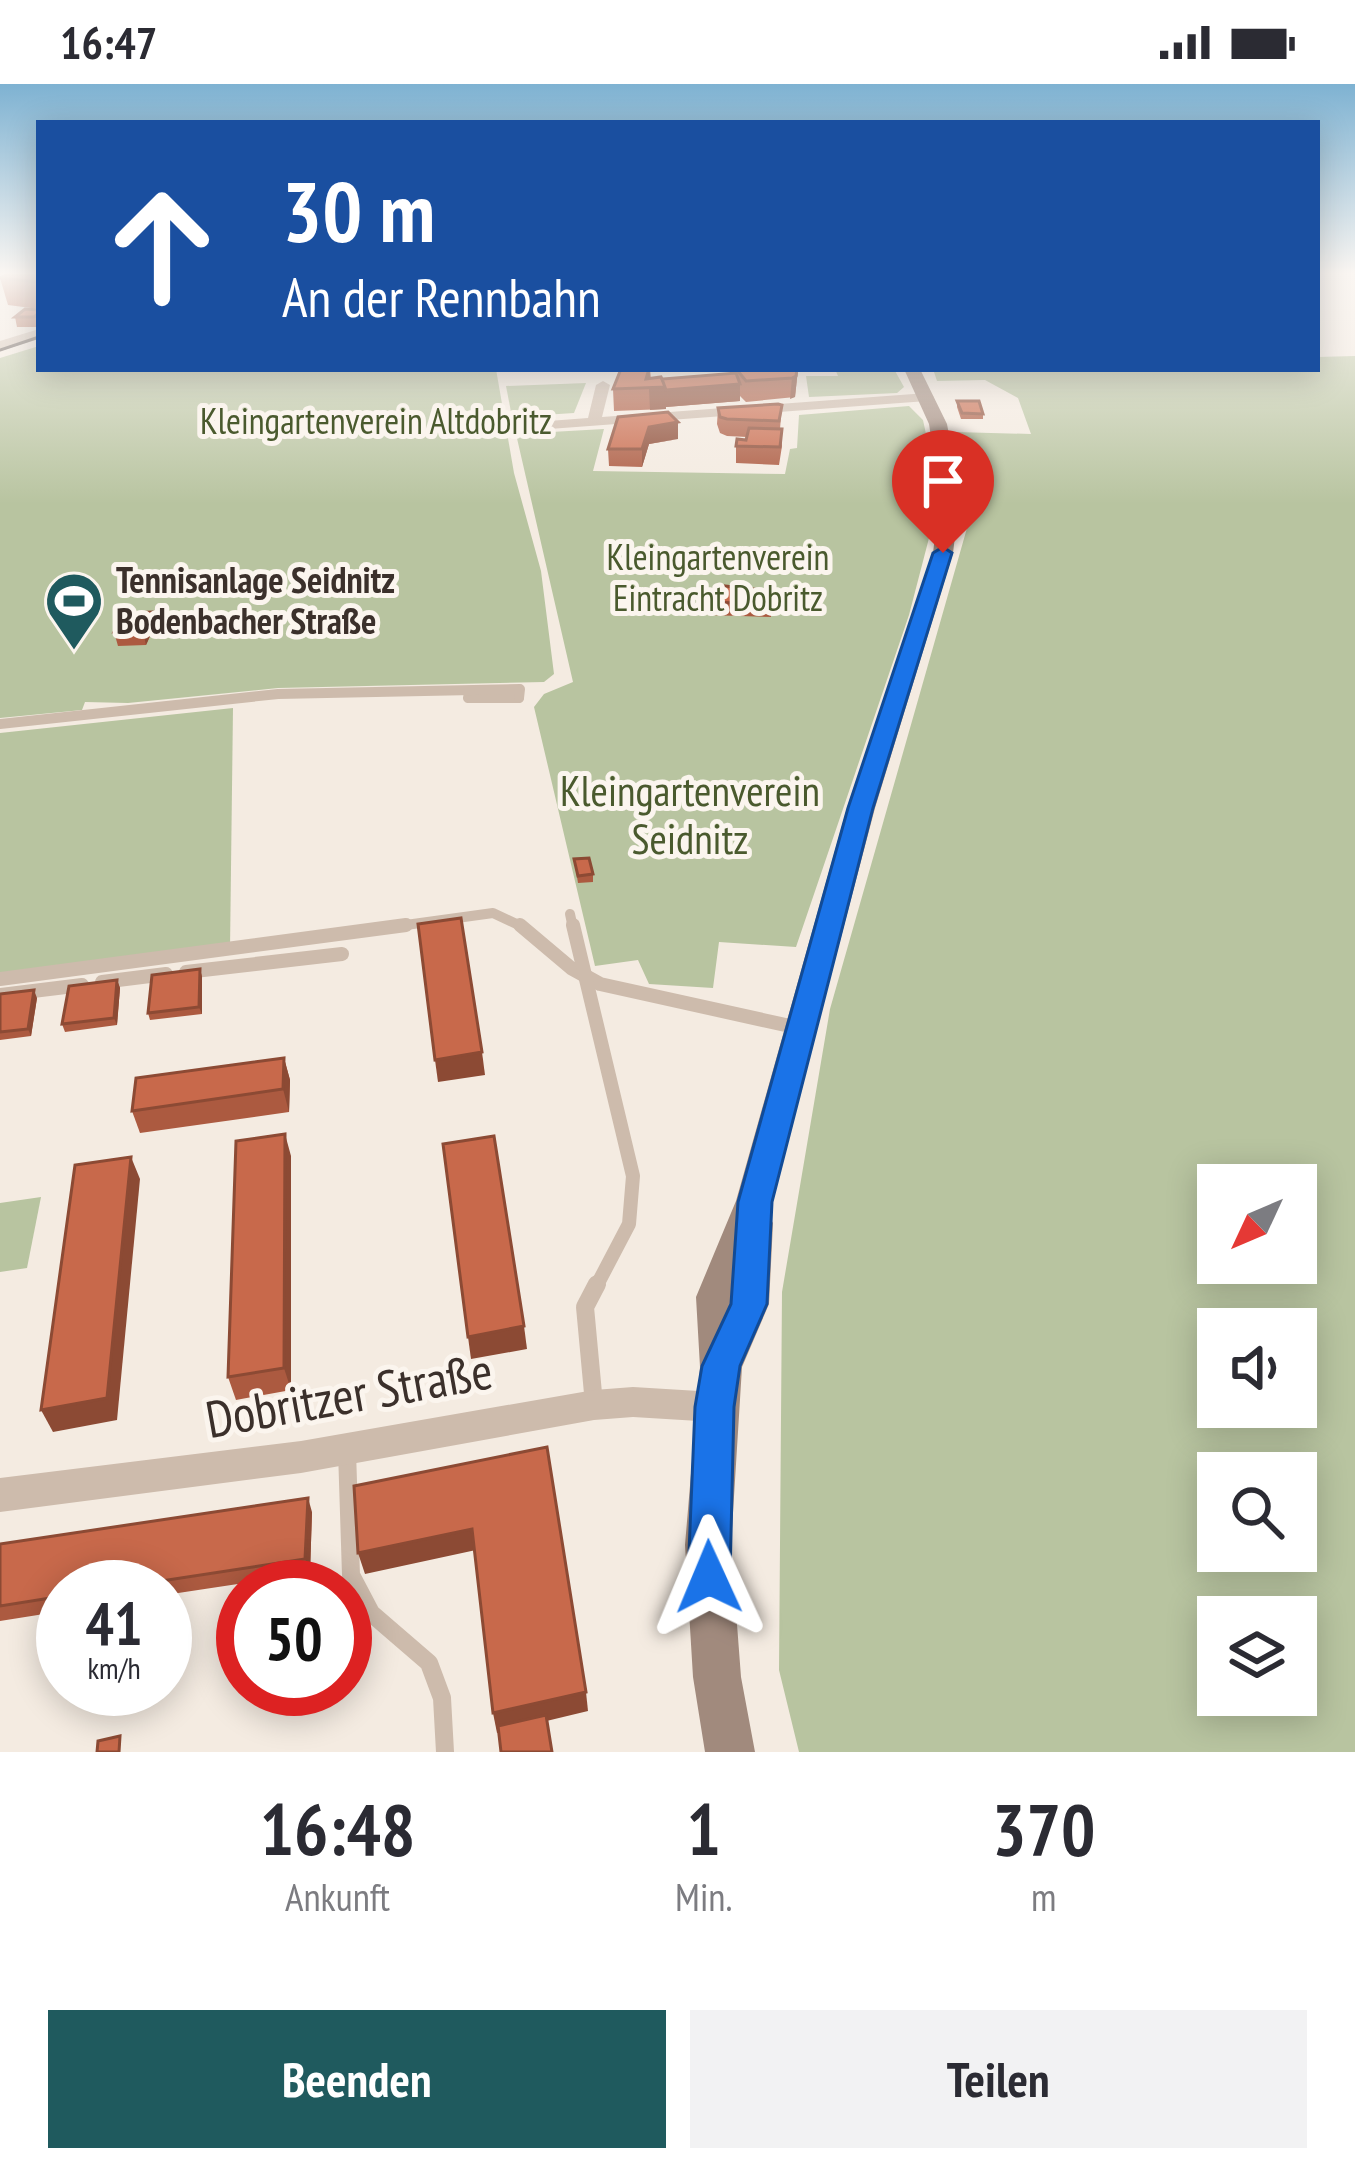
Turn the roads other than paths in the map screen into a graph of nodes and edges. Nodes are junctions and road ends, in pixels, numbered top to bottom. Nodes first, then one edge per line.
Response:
1 (914, 372) edge
2 (603, 385) dead end
3 (927, 397) junction
4 (594, 422) junction
5 (509, 428) dead end
6 (469, 692) dead end
7 (0, 724) edge
8 (570, 914) dead end
9 (341, 954) dead end
10 (584, 978) junction
11 (0, 979) edge
12 (0, 995) edge
13 (801, 1028) junction
14 (718, 1387) junction
15 (594, 1405) junction
16 (346, 1450) junction
17 (0, 1495) edge
18 (445, 1752) edge
19 (730, 1752) edge

1 - 3 main road
2 - 4 street
3 - 4 street
3 - 13 main road
4 - 5 street
6 - 7 lane
8 - 10 lane
9 - 12 lane
10 - 11 lane
10 - 13 lane
10 - 15 lane
13 - 14 main road
14 - 15 street, Dobritzer Straße
14 - 19 main road
15 - 16 street, Dobritzer Straße
16 - 17 street, Dobritzer Straße
16 - 18 lane

